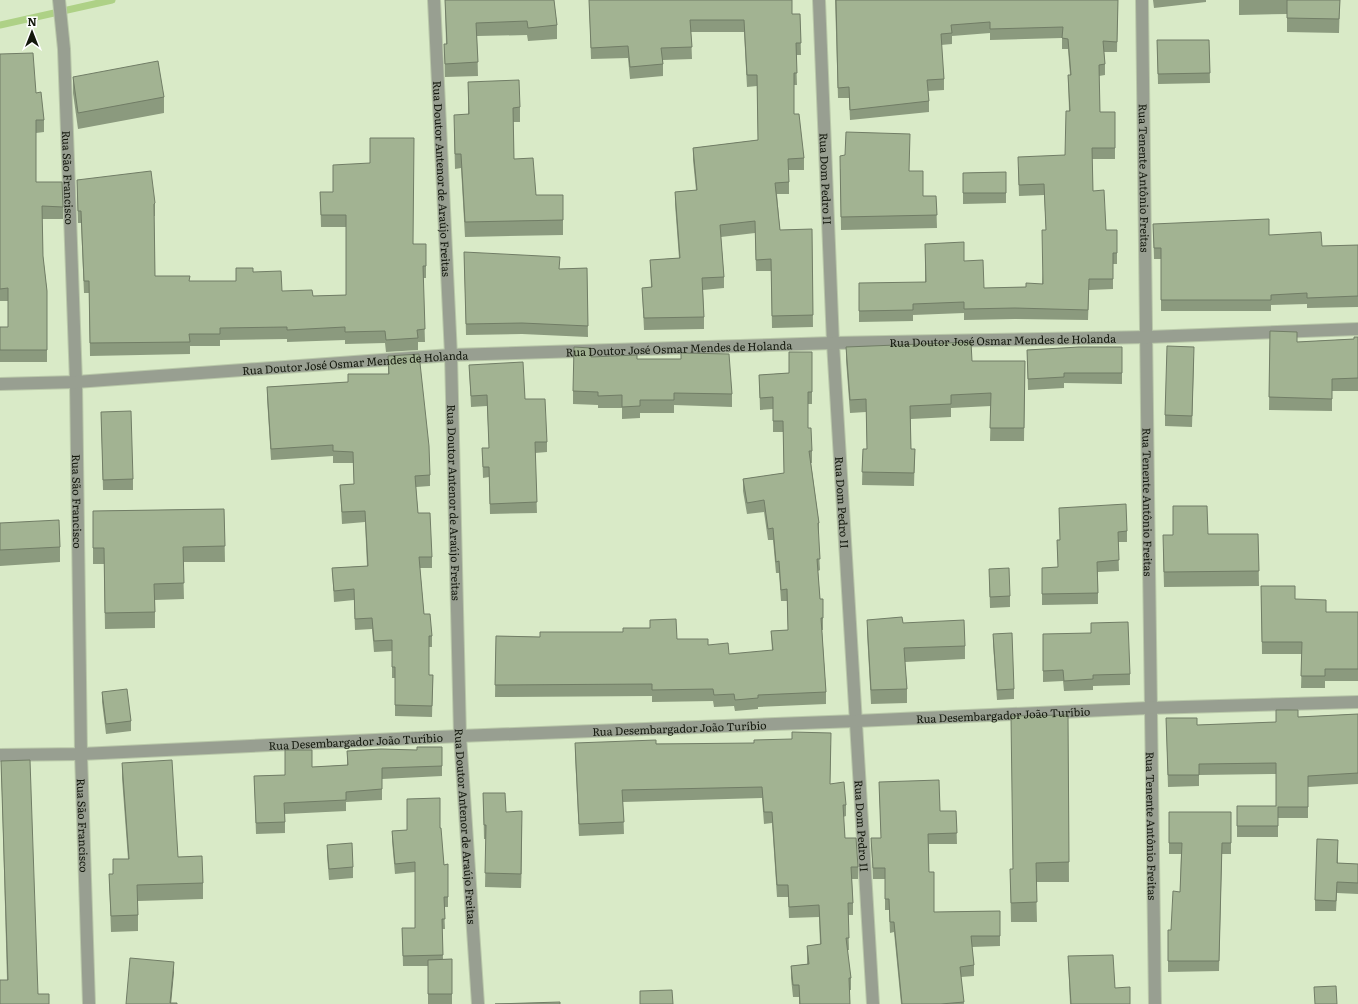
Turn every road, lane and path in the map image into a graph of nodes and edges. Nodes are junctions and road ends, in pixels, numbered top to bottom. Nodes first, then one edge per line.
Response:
1 (58, 0) edge
2 (434, 0) edge
3 (819, 0) edge
4 (1142, 0) edge
5 (1358, 329) edge
6 (1148, 337) junction
7 (833, 344) junction
8 (451, 355) junction
9 (76, 382) junction
10 (0, 384) edge
11 (1358, 702) edge
12 (1149, 708) junction
13 (856, 721) junction
14 (460, 736) junction
15 (0, 754) edge
16 (81, 754) junction
17 (89, 1004) edge
18 (478, 1004) edge
19 (873, 1004) edge
20 (1155, 1004) edge

1 - 9 street, Rua São Francisco
2 - 8 street, Rua Doutor Antenor de Araújo Freitas
3 - 7 street, Rua Dom Pedro II
4 - 6 street, Rua Tenente Antônio Freitas
5 - 6 street, Rua Doutor José Osmar Mendes de Holanda
6 - 7 street, Rua Doutor José Osmar Mendes de Holanda
6 - 12 street, Rua Tenente Antônio Freitas
7 - 8 street, Rua Doutor José Osmar Mendes de Holanda
7 - 13 street, Rua Dom Pedro II
8 - 9 street, Rua Doutor José Osmar Mendes de Holanda
8 - 14 street, Rua Doutor Antenor de Araújo Freitas
9 - 10 street, Rua Doutor José Osmar Mendes de Holanda
9 - 16 street, Rua São Francisco
11 - 12 street, Rua Desembargador João Turíbio
12 - 13 street, Rua Desembargador João Turíbio
12 - 20 street, Rua Tenente Antônio Freitas
13 - 14 street, Rua Desembargador João Turíbio
13 - 19 street, Rua Dom Pedro II
14 - 16 street, Rua Desembargador João Turíbio
14 - 18 street, Rua Doutor Antenor de Araújo Freitas
15 - 16 street, Rua Desembargador João Turíbio
16 - 17 street, Rua São Francisco

